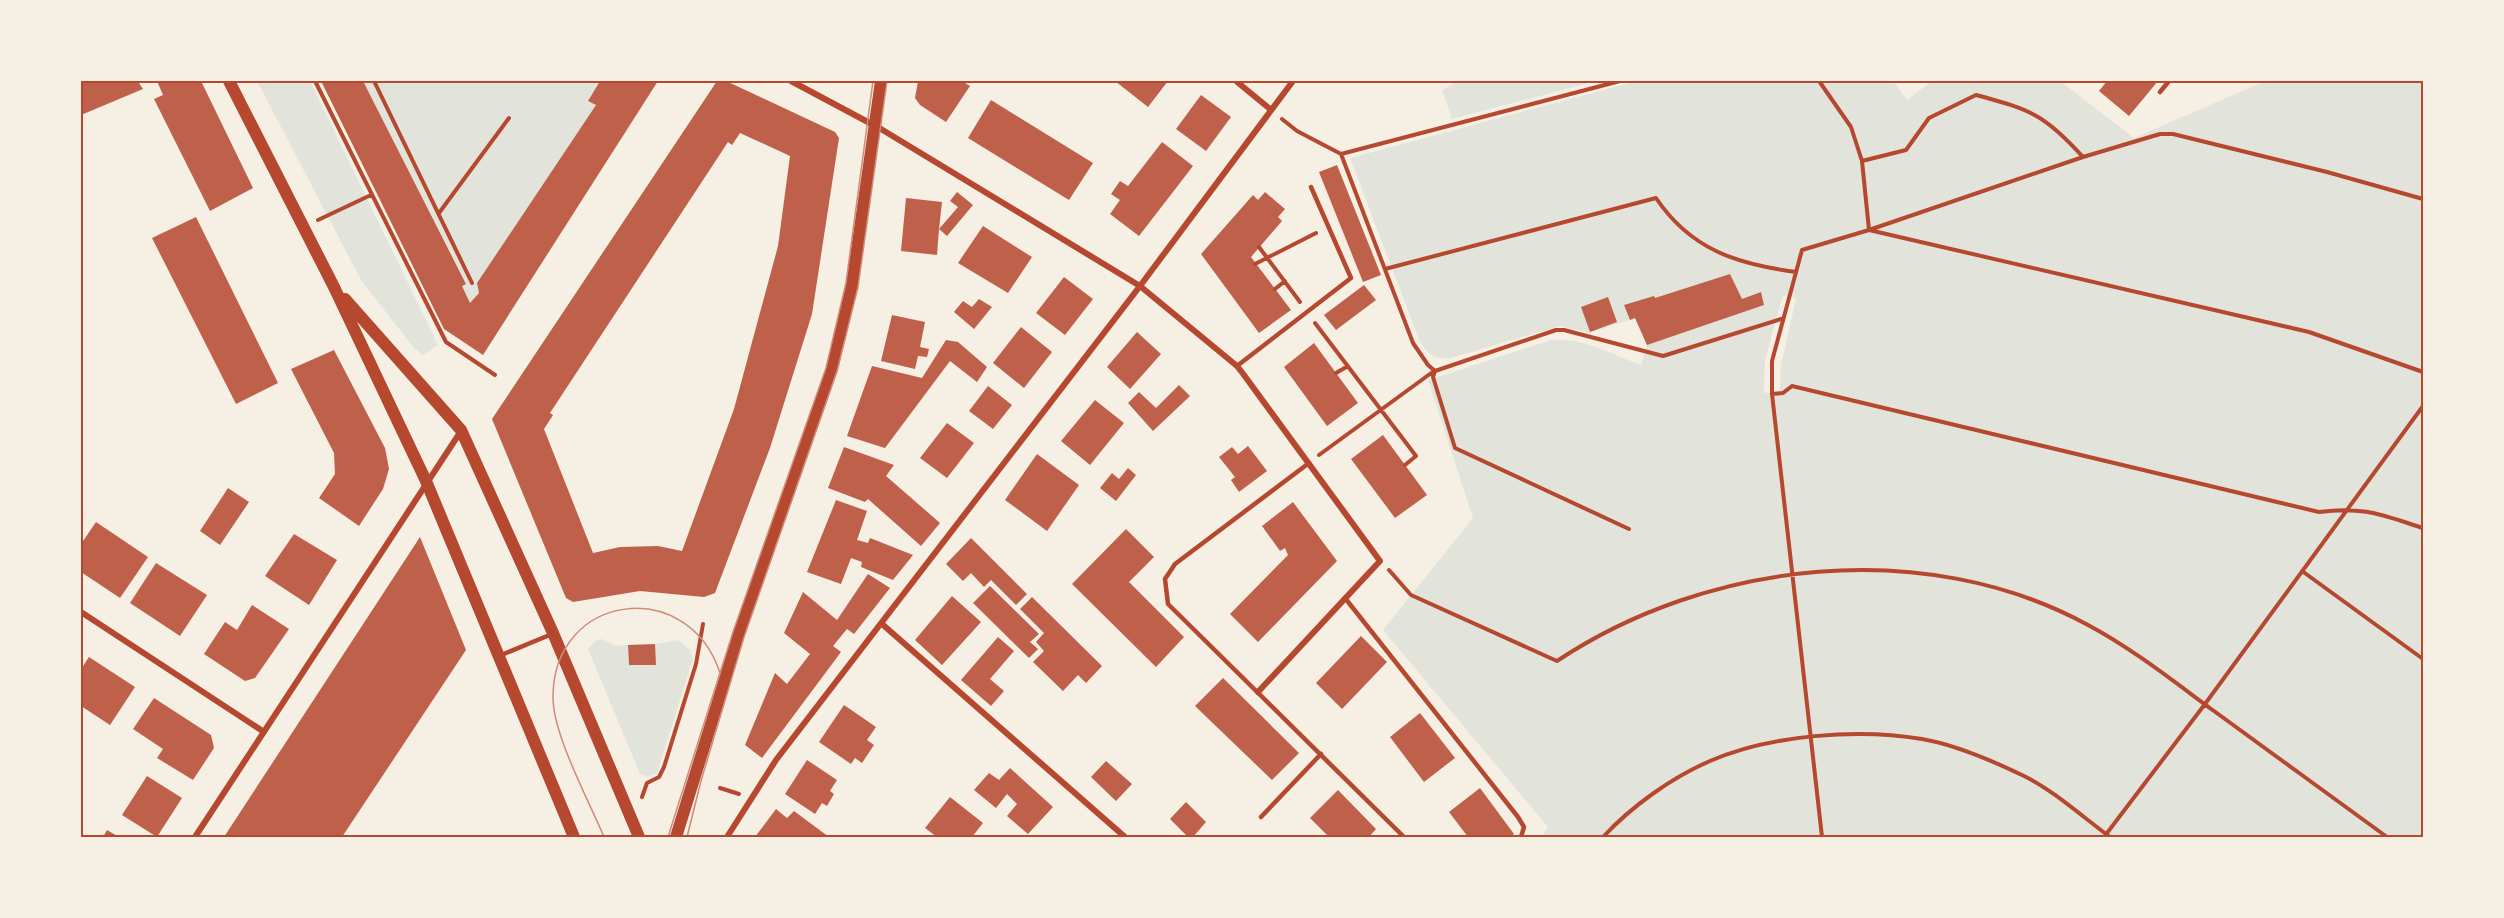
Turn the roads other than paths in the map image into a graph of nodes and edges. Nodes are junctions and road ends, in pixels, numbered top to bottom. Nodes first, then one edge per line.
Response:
1 (229, 81) edge
2 (791, 81) edge
3 (881, 81) edge
4 (1236, 81) edge
5 (1293, 81) edge
6 (2169, 81) edge
7 (2160, 92) dead end
8 (1270, 109) junction
9 (875, 126) junction
10 (1311, 187) dead end
11 (1140, 286) junction
12 (334, 287) junction
13 (1237, 366) junction
14 (461, 430) junction
15 (1309, 463) junction
16 (426, 481) junction
17 (1345, 598) junction
18 (81, 612) edge
19 (882, 624) junction
20 (553, 633) junction
21 (499, 656) junction
22 (1258, 692) junction
23 (264, 732) junction
24 (1321, 754) junction
25 (1261, 817) dead end
26 (195, 837) edge
27 (574, 837) edge
28 (639, 837) edge
29 (676, 837) edge
30 (727, 837) edge
31 (1125, 837) edge
32 (1404, 837) edge
33 (1521, 837) edge

1 - 12 main road
2 - 9 street
3 - 9 main road
4 - 8 street
5 - 8 street
6 - 7 lane
8 - 11 street
9 - 11 street
9 - 29 main road
10 - 13 lane
11 - 13 street
11 - 19 street
12 - 14 main road
12 - 16 main road
13 - 15 street
14 - 16 street
14 - 20 main road
15 - 17 street
15 - 22 lane
16 - 21 main road
16 - 23 street
17 - 22 street
17 - 33 lane
18 - 23 street
19 - 30 street
19 - 31 street
20 - 21 lane
20 - 28 main road
21 - 27 main road
22 - 24 lane
23 - 26 street
24 - 25 lane
24 - 32 lane

